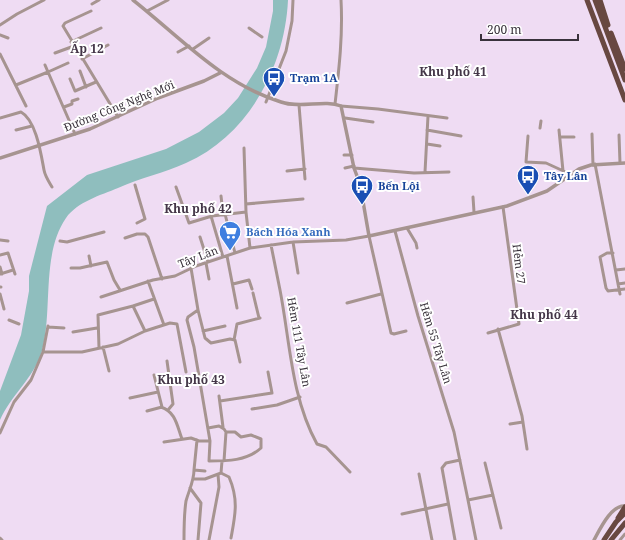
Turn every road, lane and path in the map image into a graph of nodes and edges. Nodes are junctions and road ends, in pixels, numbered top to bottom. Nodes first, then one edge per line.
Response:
1 (44, 0) edge
2 (99, 0) edge
3 (133, 0) edge
4 (168, 0) edge
5 (293, 0) edge
6 (341, 0) edge
7 (600, 0) edge
8 (590, 1) edge
9 (92, 4) dead end
10 (147, 11) junction
11 (91, 12) dead end
12 (0, 25) edge
13 (101, 28) dead end
14 (249, 28) dead end
15 (0, 36) edge
16 (262, 37) dead end
17 (604, 37) junction
18 (8, 38) dead end
19 (208, 38) dead end
20 (72, 42) junction
21 (108, 45) dead end
22 (74, 46) junction
23 (189, 46) junction
24 (193, 49) junction
25 (178, 52) dead end
26 (55, 53) dead end
27 (0, 54) edge
28 (82, 59) junction
29 (68, 63) dead end
30 (45, 65) dead end
31 (625, 69) edge
32 (80, 71) dead end
33 (48, 72) junction
34 (220, 73) junction
35 (70, 79) dead end
36 (625, 80) edge
37 (96, 82) junction
38 (16, 85) junction
39 (86, 87) junction
40 (624, 89) edge
41 (268, 97) junction
42 (78, 99) dead end
43 (625, 100) edge
44 (266, 102) dead end
45 (335, 104) junction
46 (300, 105) junction
47 (26, 106) dead end
48 (341, 106) junction
49 (64, 107) junction
50 (428, 116) junction
51 (118, 117) junction
52 (0, 118) edge
53 (345, 118) junction
54 (447, 118) dead end
55 (541, 121) dead end
56 (372, 122) dead end
57 (32, 126) junction
58 (540, 128) dead end
59 (16, 130) dead end
60 (427, 130) junction
61 (559, 130) dead end
62 (75, 134) junction
63 (592, 134) dead end
64 (619, 135) dead end
65 (461, 136) dead end
66 (528, 136) dead end
67 (560, 137) junction
68 (574, 138) dead end
69 (427, 144) junction
70 (39, 146) junction
71 (440, 146) dead end
72 (244, 148) dead end
73 (344, 155) dead end
74 (352, 155) junction
75 (0, 158) edge
76 (620, 163) junction
77 (625, 163) edge
78 (594, 164) junction
79 (354, 167) junction
80 (345, 168) dead end
81 (304, 169) junction
82 (287, 171) dead end
83 (563, 171) junction
84 (425, 172) junction
85 (449, 172) dead end
86 (570, 174) junction
87 (305, 179) dead end
88 (135, 185) dead end
89 (52, 187) dead end
90 (176, 187) dead end
91 (221, 196) dead end
92 (473, 196) dead end
93 (303, 199) dead end
94 (246, 204) junction
95 (503, 207) junction
96 (246, 212) junction
97 (474, 212) junction
98 (224, 214) junction
99 (211, 216) junction
100 (137, 223) dead end
101 (407, 228) junction
102 (395, 231) junction
103 (104, 232) dead end
104 (369, 236) junction
105 (200, 237) dead end
106 (125, 238) dead end
107 (0, 240) edge
108 (8, 241) dead end
109 (60, 242) dead end
110 (293, 242) junction
111 (271, 245) junction
112 (250, 248) junction
113 (417, 248) dead end
114 (235, 253) junction
115 (613, 253) junction
116 (0, 255) edge
117 (89, 256) dead end
118 (227, 256) junction
119 (223, 257) junction
120 (207, 262) junction
121 (91, 266) junction
122 (0, 267) edge
123 (71, 268) dead end
124 (191, 268) junction
125 (625, 269) edge
126 (13, 270) junction
127 (616, 270) junction
128 (298, 273) dead end
129 (1, 274) edge
130 (15, 274) dead end
131 (162, 279) junction
132 (209, 279) dead end
133 (148, 281) junction
134 (625, 283) edge
135 (233, 284) junction
136 (618, 284) junction
137 (625, 289) edge
138 (120, 290) junction
139 (619, 292) junction
140 (0, 294) edge
141 (381, 294) junction
142 (101, 297) dead end
143 (154, 299) junction
144 (347, 303) dead end
145 (133, 306) junction
146 (237, 308) dead end
147 (4, 309) dead end
148 (198, 310) junction
149 (555, 318) dead end
150 (9, 320) dead end
151 (538, 320) dead end
152 (19, 324) dead end
153 (164, 325) junction
154 (225, 326) dead end
155 (64, 328) dead end
156 (97, 328) junction
157 (498, 329) junction
158 (203, 330) junction
159 (145, 331) junction
160 (73, 332) dead end
161 (406, 332) dead end
162 (488, 333) dead end
163 (234, 340) junction
164 (103, 347) junction
165 (99, 348) junction
166 (43, 352) junction
167 (166, 361) dead end
168 (240, 362) dead end
169 (109, 371) dead end
170 (186, 372) dead end
171 (268, 372) dead end
172 (154, 375) dead end
173 (158, 392) junction
174 (219, 396) dead end
175 (300, 397) junction
176 (130, 398) dead end
177 (220, 401) junction
178 (161, 407) junction
179 (252, 409) dead end
180 (168, 410) junction
181 (147, 412) dead end
182 (523, 422) junction
183 (510, 424) dead end
184 (223, 427) junction
185 (208, 428) junction
186 (226, 432) junction
187 (0, 433) edge
188 (182, 439) junction
189 (197, 440) junction
190 (210, 441) junction
191 (164, 442) dead end
192 (527, 449) dead end
193 (460, 460) junction
194 (223, 461) junction
195 (485, 463) dead end
196 (194, 470) junction
197 (205, 471) dead end
198 (350, 472) dead end
199 (220, 474) junction
200 (420, 474) dead end
201 (194, 479) junction
202 (190, 488) junction
203 (493, 495) junction
204 (468, 500) junction
205 (448, 504) junction
206 (625, 507) edge
207 (426, 508) junction
208 (625, 513) edge
209 (402, 514) dead end
210 (616, 522) junction
211 (625, 523) edge
212 (501, 528) dead end
213 (625, 528) edge
214 (625, 534) edge
215 (231, 538) dead end
216 (184, 540) edge
217 (198, 540) edge
218 (209, 540) edge
219 (432, 540) edge
220 (455, 540) edge
221 (476, 540) edge
222 (594, 540) edge
223 (604, 540) edge
224 (612, 540) edge
225 (620, 540) edge

1 - 12 street
2 - 9 street
3 - 10 street
4 - 10 street
5 - 41 street
6 - 45 street
7 - 31 highway
8 - 17 highway
8 - 17 highway
10 - 23 street
11 - 20 street
13 - 20 street
14 - 16 street
15 - 18 street
17 - 36 highway
17 - 40 highway
17 - 43 highway
19 - 24 street
20 - 22 street
21 - 28 street
22 - 26 street
22 - 28 street
23 - 24 street
23 - 25 street
24 - 34 street
27 - 38 street
28 - 37 street
29 - 33 street
30 - 33 street
32 - 39 street
33 - 38 street
33 - 49 street
34 - 41 street
34 - 51 street, Đường Công Nghệ Mới
35 - 39 street
37 - 39 street
37 - 51 street
38 - 47 street
41 - 44 street
41 - 46 street
42 - 49 street
45 - 46 street
45 - 48 street
46 - 81 street
48 - 50 street
48 - 53 street
49 - 62 street
50 - 54 street
50 - 60 street
51 - 62 street, Đường Công Nghệ Mới
52 - 57 street
53 - 56 street
53 - 74 street
55 - 58 street
57 - 59 street
57 - 70 street
60 - 65 street
60 - 69 street
61 - 67 street
62 - 70 street, Đường Công Nghệ Mới
63 - 78 street
64 - 76 street
66 - 83 street
67 - 68 street
67 - 83 street
69 - 71 street
69 - 84 street
70 - 75 street, Đường Công Nghệ Mới
70 - 89 street
72 - 94 street
73 - 74 street
74 - 79 street
76 - 77 street, Tây Lân
76 - 78 street, Tây Lân
78 - 86 street, Tây Lân
78 - 115 street
79 - 80 street
79 - 84 street
79 - 104 street
81 - 82 street
81 - 87 street
83 - 86 street
84 - 85 street
86 - 95 street, Tây Lân
88 - 100 street
90 - 99 street
91 - 98 street
92 - 97 street
93 - 94 street
94 - 96 street
95 - 97 street, Tây Lân
95 - 157 street, Hẻm 27
96 - 98 street
96 - 112 street
97 - 101 street, Tây Lân
98 - 99 street
98 - 114 street
99 - 119 street
101 - 102 street, Tây Lân
101 - 113 street
102 - 104 street, Tây Lân
102 - 193 street, Hẻm 55 Tây Lân
103 - 109 street
104 - 110 street, Tây Lân
104 - 141 street
105 - 120 street
106 - 131 street
107 - 108 street
110 - 111 street, Tây Lân
110 - 128 street
111 - 112 street, Tây Lân
111 - 175 street, Hẻm 111 Tây Lân
112 - 114 street, Tây Lân
114 - 118 street, Tây Lân
115 - 127 street
115 - 139 street
116 - 126 street
117 - 121 street
118 - 119 street, Tây Lân
118 - 135 street
119 - 120 street, Tây Lân
120 - 124 street, Tây Lân
120 - 132 street
121 - 123 street
121 - 138 street
122 - 129 street
124 - 131 street, Tây Lân
124 - 148 street
125 - 127 street
126 - 129 street
126 - 130 street
127 - 136 street
131 - 133 street, Tây Lân
133 - 138 street, Tây Lân
133 - 143 street
134 - 136 street
135 - 146 street
135 - 163 street
136 - 139 street
137 - 139 street
138 - 142 street, Tây Lân
140 - 147 street
141 - 144 street
141 - 161 street
143 - 145 street
143 - 153 street
145 - 156 street
145 - 159 street
148 - 158 street
148 - 185 street
149 - 151 street
150 - 152 street
153 - 159 street
153 - 170 street
154 - 158 street
155 - 166 street
156 - 160 street
156 - 165 street
157 - 162 street
157 - 182 street
158 - 163 street
159 - 164 street
163 - 168 street
164 - 165 street
164 - 169 street
165 - 166 street
166 - 187 street
167 - 180 street
171 - 177 street
172 - 173 street
173 - 176 street
173 - 178 street
174 - 177 street
175 - 179 street
175 - 198 street, Hẻm 111 Tây Lân
177 - 184 street
178 - 180 street
178 - 181 street
180 - 188 street
182 - 183 street
182 - 192 street
184 - 185 street
184 - 186 street
185 - 190 street
186 - 194 street
186 - 194 street
188 - 189 street
188 - 191 street
189 - 190 street
189 - 196 street
190 - 194 street
193 - 204 street, Hẻm 55 Tây Lân
193 - 205 street
194 - 199 street
195 - 203 street
196 - 197 street
196 - 201 street
199 - 201 street
199 - 215 street
199 - 218 street
200 - 207 street
201 - 202 street
202 - 216 street
202 - 217 street
203 - 204 street
203 - 212 street
204 - 221 street, Hẻm 55 Tây Lân
205 - 207 street
205 - 220 street
206 - 210 highway
206 - 222 street
207 - 209 street
207 - 219 street
208 - 210 highway
210 - 223 highway
211 - 224 highway
213 - 224 highway
214 - 225 street

